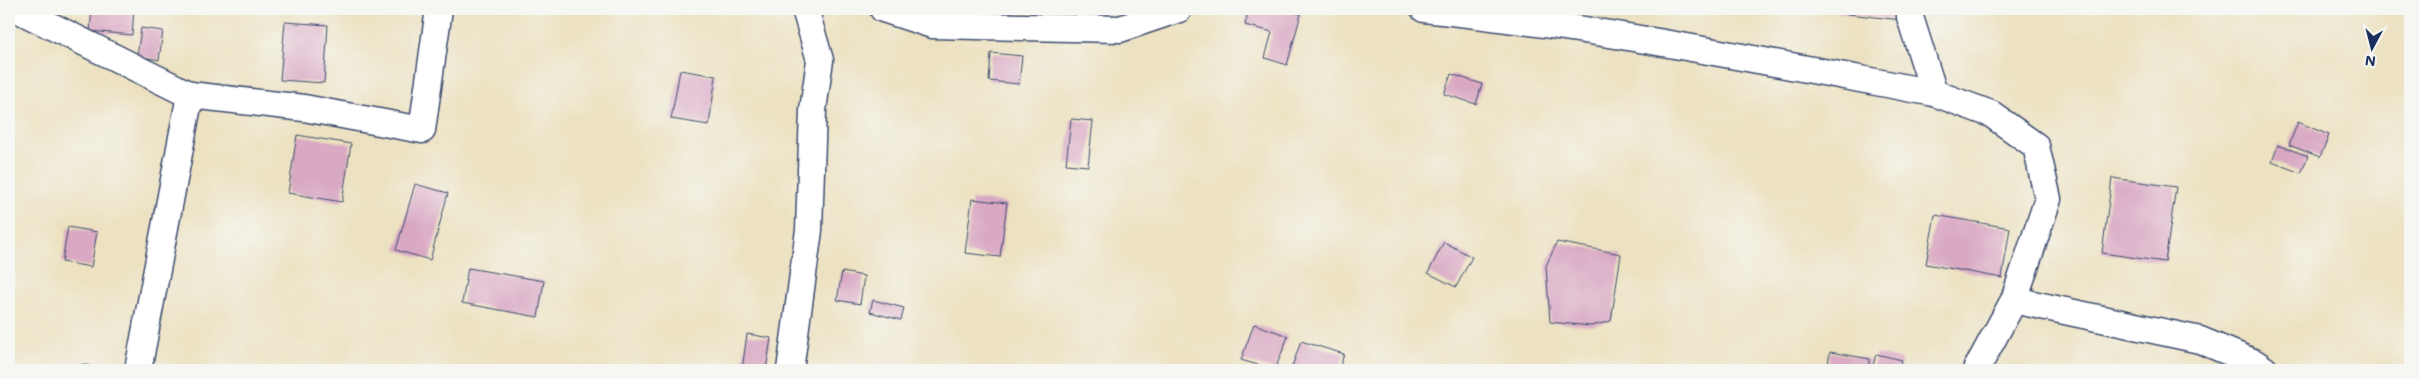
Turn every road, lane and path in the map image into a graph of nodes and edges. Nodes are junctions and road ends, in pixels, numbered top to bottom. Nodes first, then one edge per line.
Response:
1 (17, 9) edge
2 (440, 9) edge
3 (806, 9) edge
4 (883, 9) edge
5 (1179, 9) edge
6 (1424, 9) edge
7 (1910, 9) edge
8 (1934, 93) junction
9 (190, 95) junction
10 (2014, 300) junction
11 (138, 370) edge
12 (790, 370) edge
13 (1976, 370) edge
14 (2265, 370) edge

1 - 9 street
2 - 9 street
3 - 12 street
4 - 5 street
6 - 8 street
7 - 8 street
8 - 10 street
9 - 11 street
10 - 13 street
10 - 14 street

